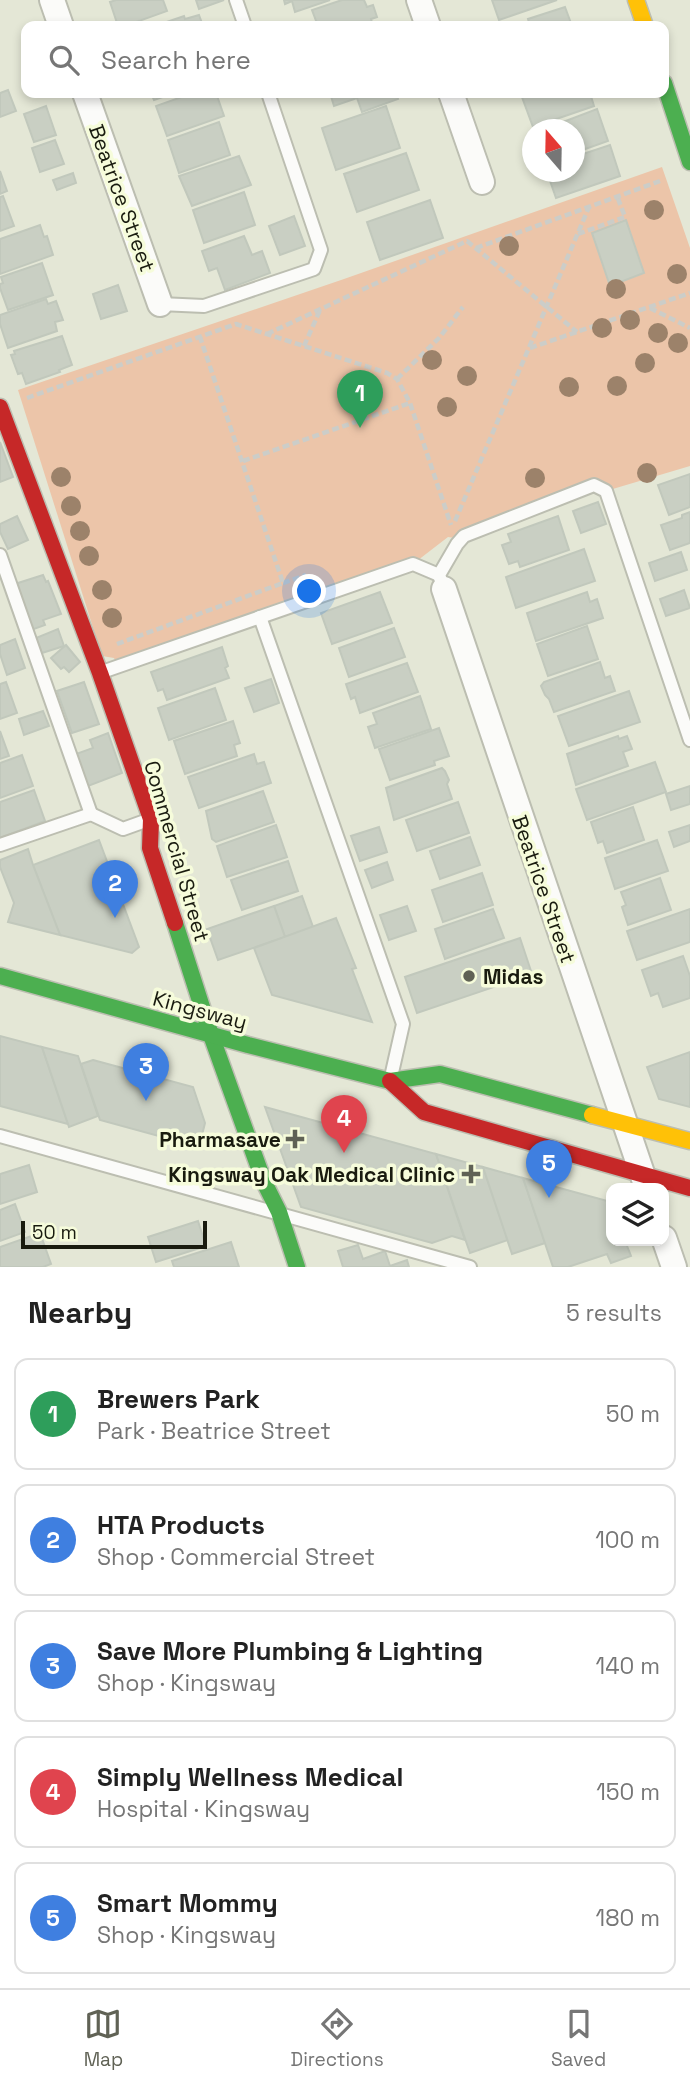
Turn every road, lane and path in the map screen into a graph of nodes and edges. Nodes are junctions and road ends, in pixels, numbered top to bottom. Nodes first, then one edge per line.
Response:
1 (52, 0) edge
2 (236, 0) edge
3 (419, 0) edge
4 (636, 0) edge
5 (59, 21) edge
6 (243, 21) edge
7 (426, 21) edge
8 (643, 21) edge
9 (87, 98) edge
10 (270, 98) edge
11 (453, 98) edge
12 (669, 98) edge
13 (690, 162) edge
14 (660, 181) dead end
15 (482, 182) dead end
16 (617, 196) junction
17 (589, 207) junction
18 (578, 234) junction
19 (476, 248) junction
20 (690, 293) edge
21 (160, 304) joint
22 (463, 307) dead end
23 (546, 307) junction
24 (649, 307) junction
25 (320, 309) junction
26 (690, 328) edge
27 (577, 332) junction
28 (267, 334) junction
29 (200, 337) junction
30 (304, 346) junction
31 (529, 349) junction
32 (397, 379) junction
33 (26, 399) dead end
34 (410, 403) junction
35 (0, 407) edge
36 (243, 461) junction
37 (0, 555) edge
38 (306, 575) dead end
39 (441, 582) junction
40 (283, 583) junction
41 (260, 617) junction
42 (104, 649) dead end
43 (100, 673) junction
44 (690, 740) edge
45 (91, 814) junction
46 (151, 819) junction
47 (0, 845) edge
48 (0, 976) edge
49 (211, 1035) junction
50 (390, 1081) junction
51 (624, 1123) junction
52 (0, 1136) edge
53 (690, 1141) edge
54 (645, 1182) edge
55 (690, 1188) edge
56 (279, 1212) junction
57 (667, 1246) edge
58 (297, 1267) edge
59 (470, 1267) edge
60 (674, 1267) edge

1 - 5 street
2 - 6 lane
3 - 7 street
4 - 8 main road
9 - 21 street, Beatrice Street
10 - 21 lane
11 - 15 street
12 - 13 main road
14 - 16 path
16 - 17 path
16 - 18 path
17 - 18 path
17 - 19 path
18 - 23 path
19 - 23 path
19 - 25 path
20 - 24 path
22 - 32 path
23 - 27 path
23 - 31 path
24 - 26 path
24 - 27 path
25 - 28 path
25 - 30 path
27 - 31 path
28 - 29 path
28 - 30 path
29 - 33 path
29 - 36 path
30 - 32 path
31 - 34 path
32 - 34 path
34 - 36 path
35 - 43 main road, Commercial Street
36 - 40 path
37 - 45 lane
38 - 40 path
39 - 41 lane
39 - 44 lane
39 - 51 street, Beatrice Street
40 - 42 path
41 - 43 lane
41 - 50 lane
43 - 46 main road, Commercial Street
45 - 46 lane
45 - 47 lane
46 - 49 main road, Commercial Street
48 - 49 main road, Kingsway
49 - 50 main road, Kingsway
49 - 56 main road, Commercial Street
50 - 51 main road, Kingsway
50 - 54 main road, Kingsway
51 - 53 main road, Kingsway
51 - 54 street, Beatrice Street
52 - 56 lane
54 - 55 main road, Kingsway
56 - 58 main road, Commercial Street
56 - 59 lane
57 - 60 street

